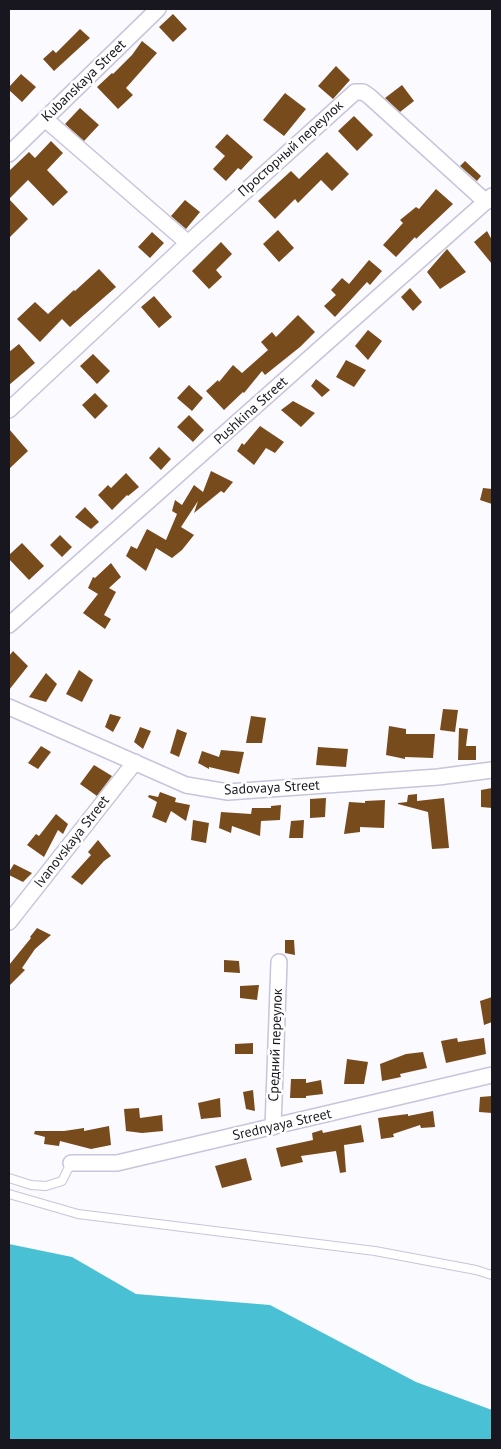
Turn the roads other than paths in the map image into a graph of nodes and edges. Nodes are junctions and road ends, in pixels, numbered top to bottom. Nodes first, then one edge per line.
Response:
1 (158, 9) edge
2 (45, 119) junction
3 (9, 154) edge
4 (489, 199) edge
5 (188, 244) junction
6 (9, 410) edge
7 (9, 625) edge
8 (9, 707) edge
9 (135, 762) junction
10 (492, 770) edge
11 (9, 922) edge
12 (279, 962) dead end
13 (492, 1075) edge
14 (273, 1127) junction
15 (71, 1163) joint
16 (9, 1178) edge
17 (9, 1194) edge
18 (492, 1274) edge

1 - 2 street, Kubanskaya Street
2 - 3 street, Kubanskaya Street
2 - 5 street
4 - 5 street, Просторный переулок
4 - 7 street, Pushkina Street
5 - 6 street, Просторный переулок
8 - 9 street, Sadovaya Street
9 - 10 street, Sadovaya Street
9 - 11 street, Ivanovskaya Street
12 - 14 street, Средний переулок
13 - 14 street, Srednyaya Street
14 - 15 street, Srednyaya Street
15 - 16 lane
17 - 18 lane

